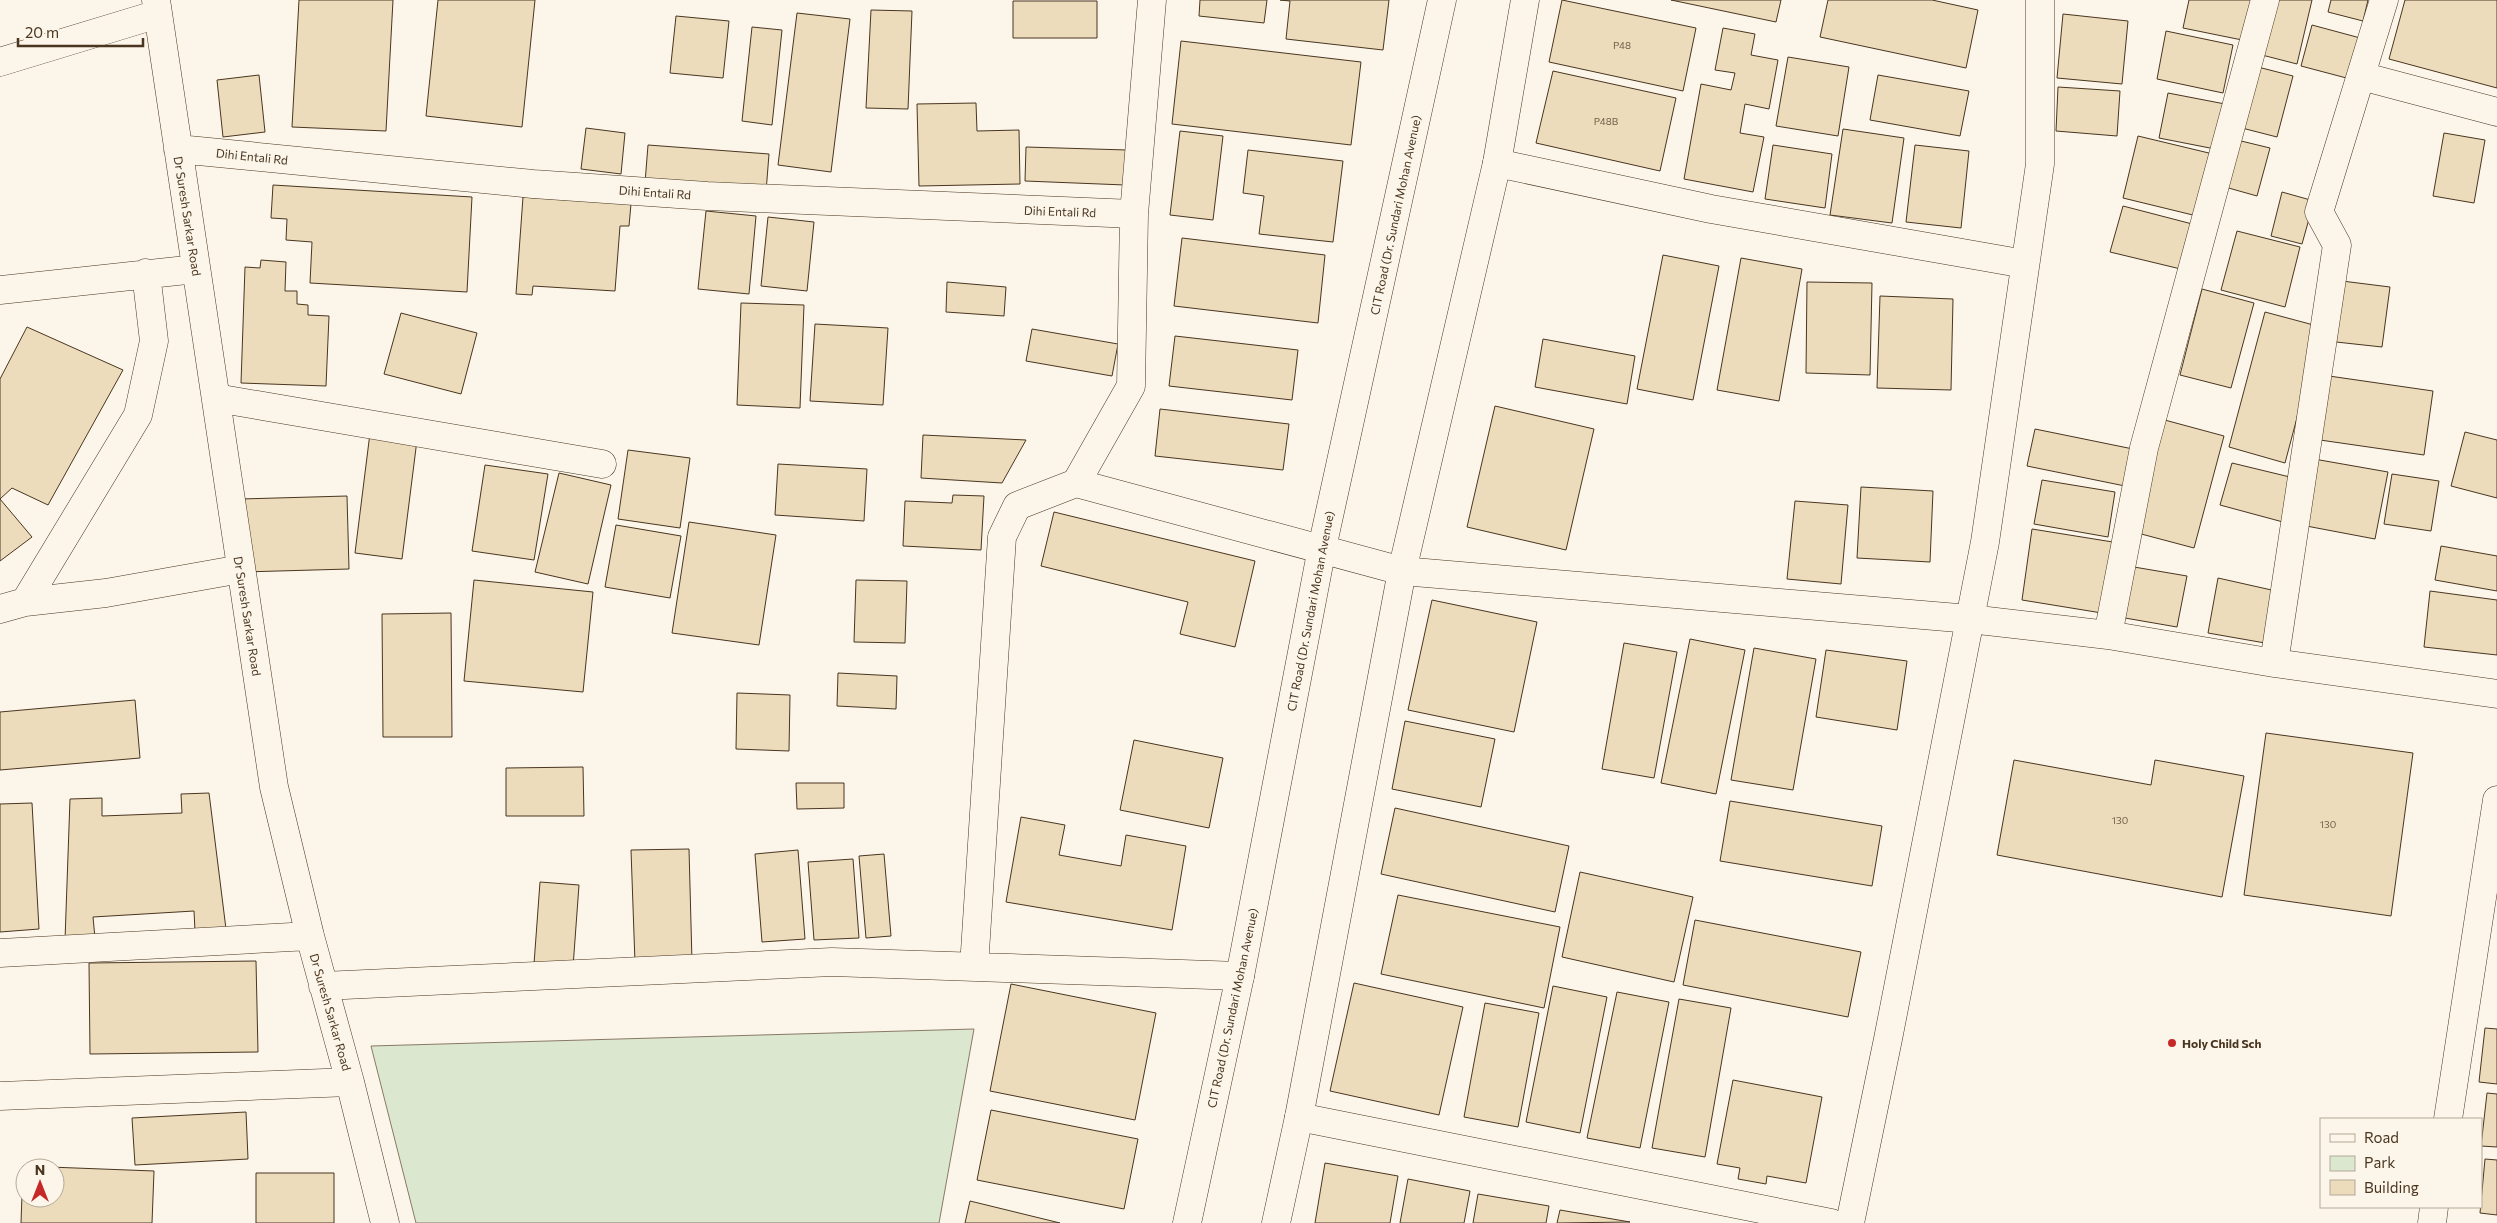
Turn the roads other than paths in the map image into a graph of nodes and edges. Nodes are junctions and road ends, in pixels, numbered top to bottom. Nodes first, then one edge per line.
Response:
1 (1152, 0) edge
2 (1442, 0) edge
3 (1525, 0) edge
4 (2040, 0) edge
5 (2265, 0) edge
6 (2384, 0) edge
7 (157, 7) edge
8 (0, 62) edge
9 (2361, 76) junction
10 (2497, 112) edge
11 (178, 149) junction
12 (1497, 163) junction
13 (1134, 214) junction
14 (2025, 264) junction
15 (196, 269) junction
16 (146, 273) junction
17 (0, 290) edge
18 (216, 398) junction
19 (602, 464) dead end
20 (1076, 483) junction
21 (1322, 548) junction
22 (241, 569) junction
23 (1402, 571) junction
24 (12, 606) edge
25 (1970, 619) junction
26 (2108, 635) junction
27 (2274, 663) junction
28 (2497, 694) edge
29 (2497, 800) edge
30 (310, 936) junction
31 (0, 953) edge
32 (974, 967) junction
33 (1240, 976) junction
34 (323, 986) junction
35 (350, 1082) junction
36 (0, 1096) edge
37 (1299, 1117) junction
38 (2448, 1118) edge
39 (2434, 1208) edge
40 (385, 1223) edge
41 (1187, 1223) edge
42 (1276, 1223) edge
43 (1831, 1223) edge
44 (1850, 1223) edge
45 (2432, 1223) edge

1 - 13 street
2 - 21 street, CIT Road (Dr. Sundari Mohan Avenue)
3 - 12 street
4 - 14 street
5 - 26 street
6 - 9 street
7 - 8 street
7 - 11 street, Dr Suresh Sarkar Road
9 - 10 street
9 - 27 street
11 - 13 street, Dihi Entali Rd
11 - 15 street, Dr Suresh Sarkar Road
12 - 14 street
12 - 23 street
13 - 20 street
14 - 25 street
15 - 16 street
15 - 18 street, Dr Suresh Sarkar Road
16 - 17 street
16 - 24 street
18 - 19 street
18 - 22 street, Dr Suresh Sarkar Road
20 - 21 street
20 - 32 street
21 - 23 street
21 - 33 street, CIT Road (Dr. Sundari Mohan Avenue)
22 - 24 street
22 - 30 street, Dr Suresh Sarkar Road
23 - 25 street
23 - 37 street
25 - 26 street
25 - 44 street
26 - 27 street
27 - 28 street
29 - 38 street
30 - 31 street
30 - 34 street, Dr Suresh Sarkar Road
32 - 33 street
32 - 34 street
33 - 41 street, CIT Road (Dr. Sundari Mohan Avenue)
34 - 35 street, Dr Suresh Sarkar Road
35 - 36 street
35 - 40 street, Dr Suresh Sarkar Road
37 - 42 street
37 - 43 street
39 - 45 street

